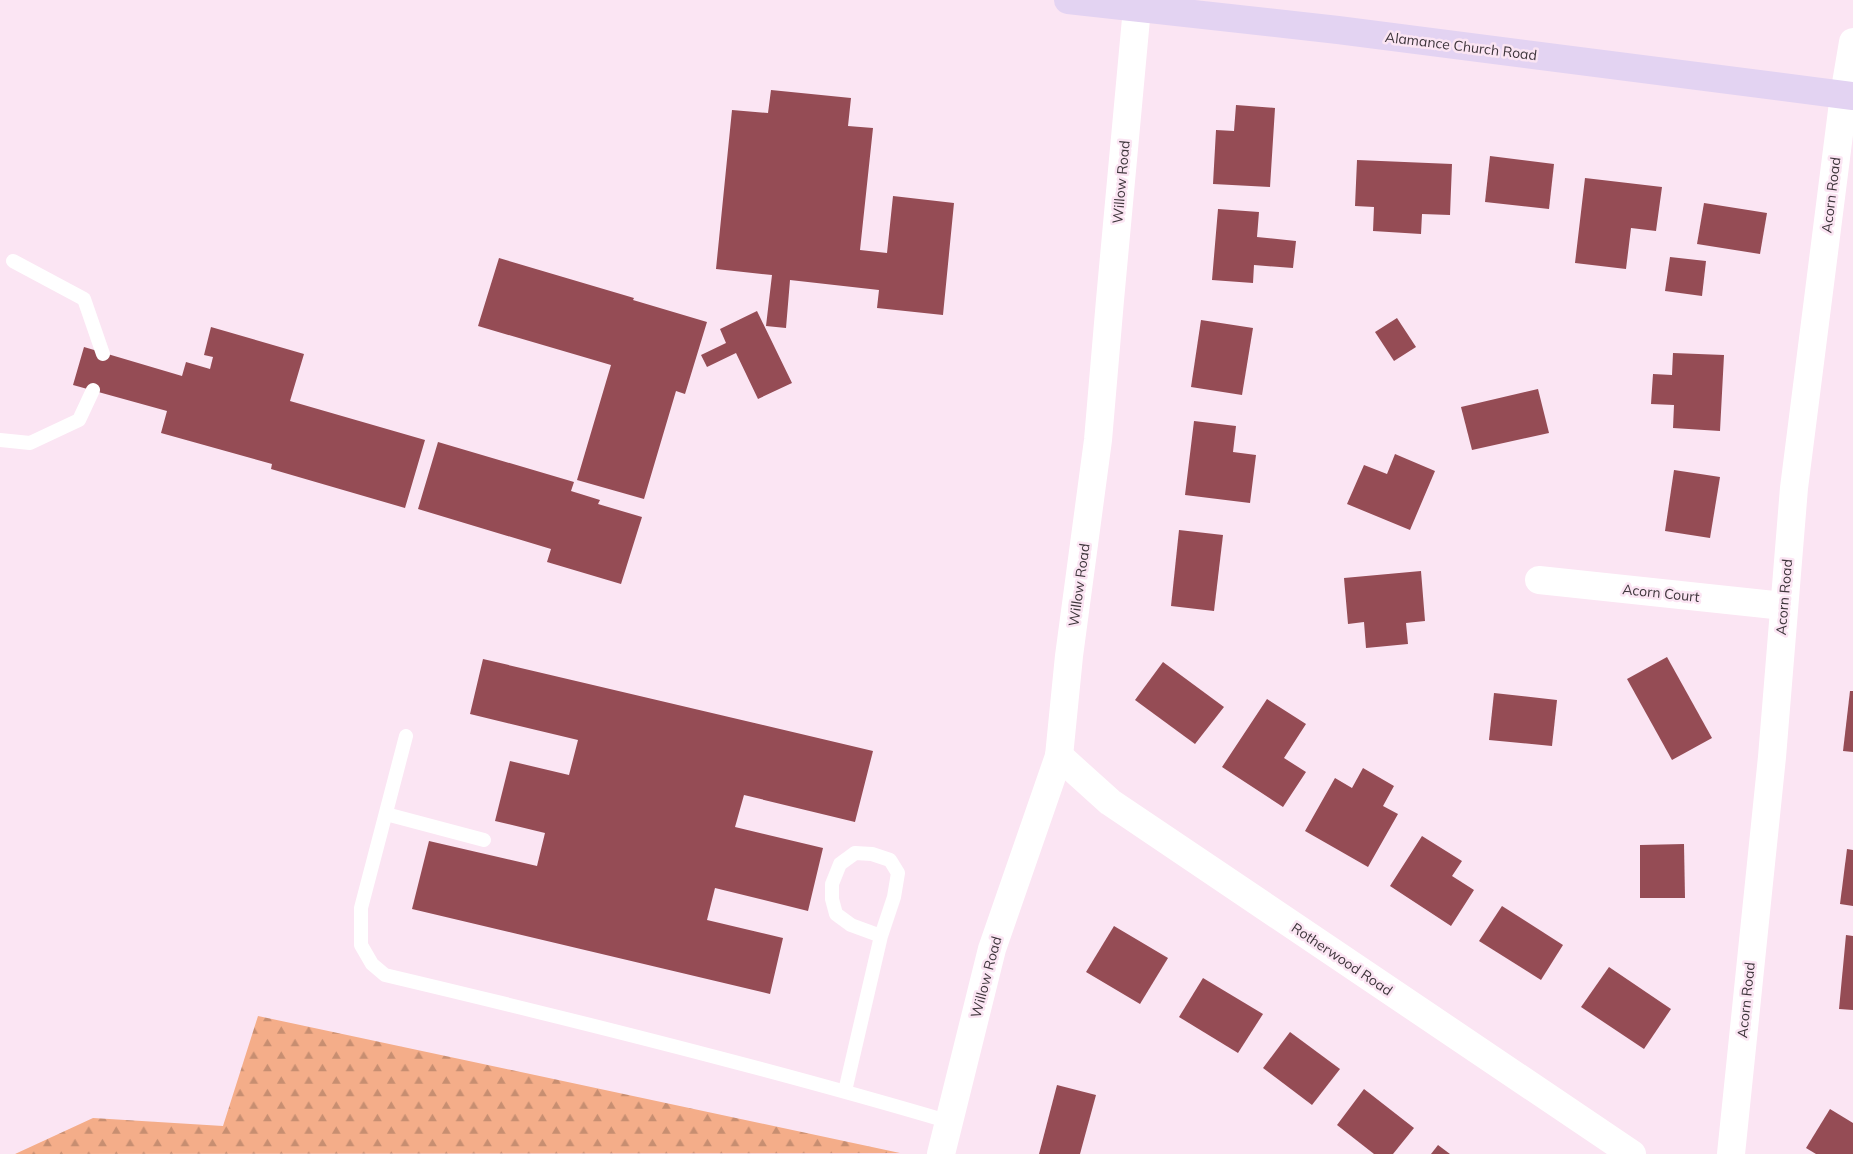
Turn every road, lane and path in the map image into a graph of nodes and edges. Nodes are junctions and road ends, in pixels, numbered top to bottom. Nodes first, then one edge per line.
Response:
1 (1068, 0) edge
2 (1138, 4) edge
3 (1853, 42) edge
4 (1848, 95) edge
5 (13, 261) dead end
6 (103, 354) dead end
7 (93, 390) dead end
8 (0, 440) edge
9 (1539, 580) dead end
10 (1783, 606) junction
11 (406, 736) dead end
12 (1059, 756) junction
13 (386, 814) junction
14 (484, 840) dead end
15 (881, 936) junction
16 (845, 1091) junction
17 (950, 1122) junction
18 (942, 1154) edge
19 (1632, 1154) edge
20 (1730, 1154) edge

1 - 2 main road, Alamance Church Road
2 - 4 main road, Alamance Church Road
2 - 12 street, Willow Road
3 - 4 street, Acorn Road
4 - 10 street, Acorn Road
5 - 6 lane
7 - 8 lane
9 - 10 street, Acorn Court
10 - 20 street, Acorn Road
11 - 13 lane
12 - 17 street, Willow Road
12 - 19 street, Rotherwood Road
13 - 14 lane
13 - 16 lane
15 - 15 lane
15 - 16 lane
16 - 17 lane
17 - 18 street, Willow Road

